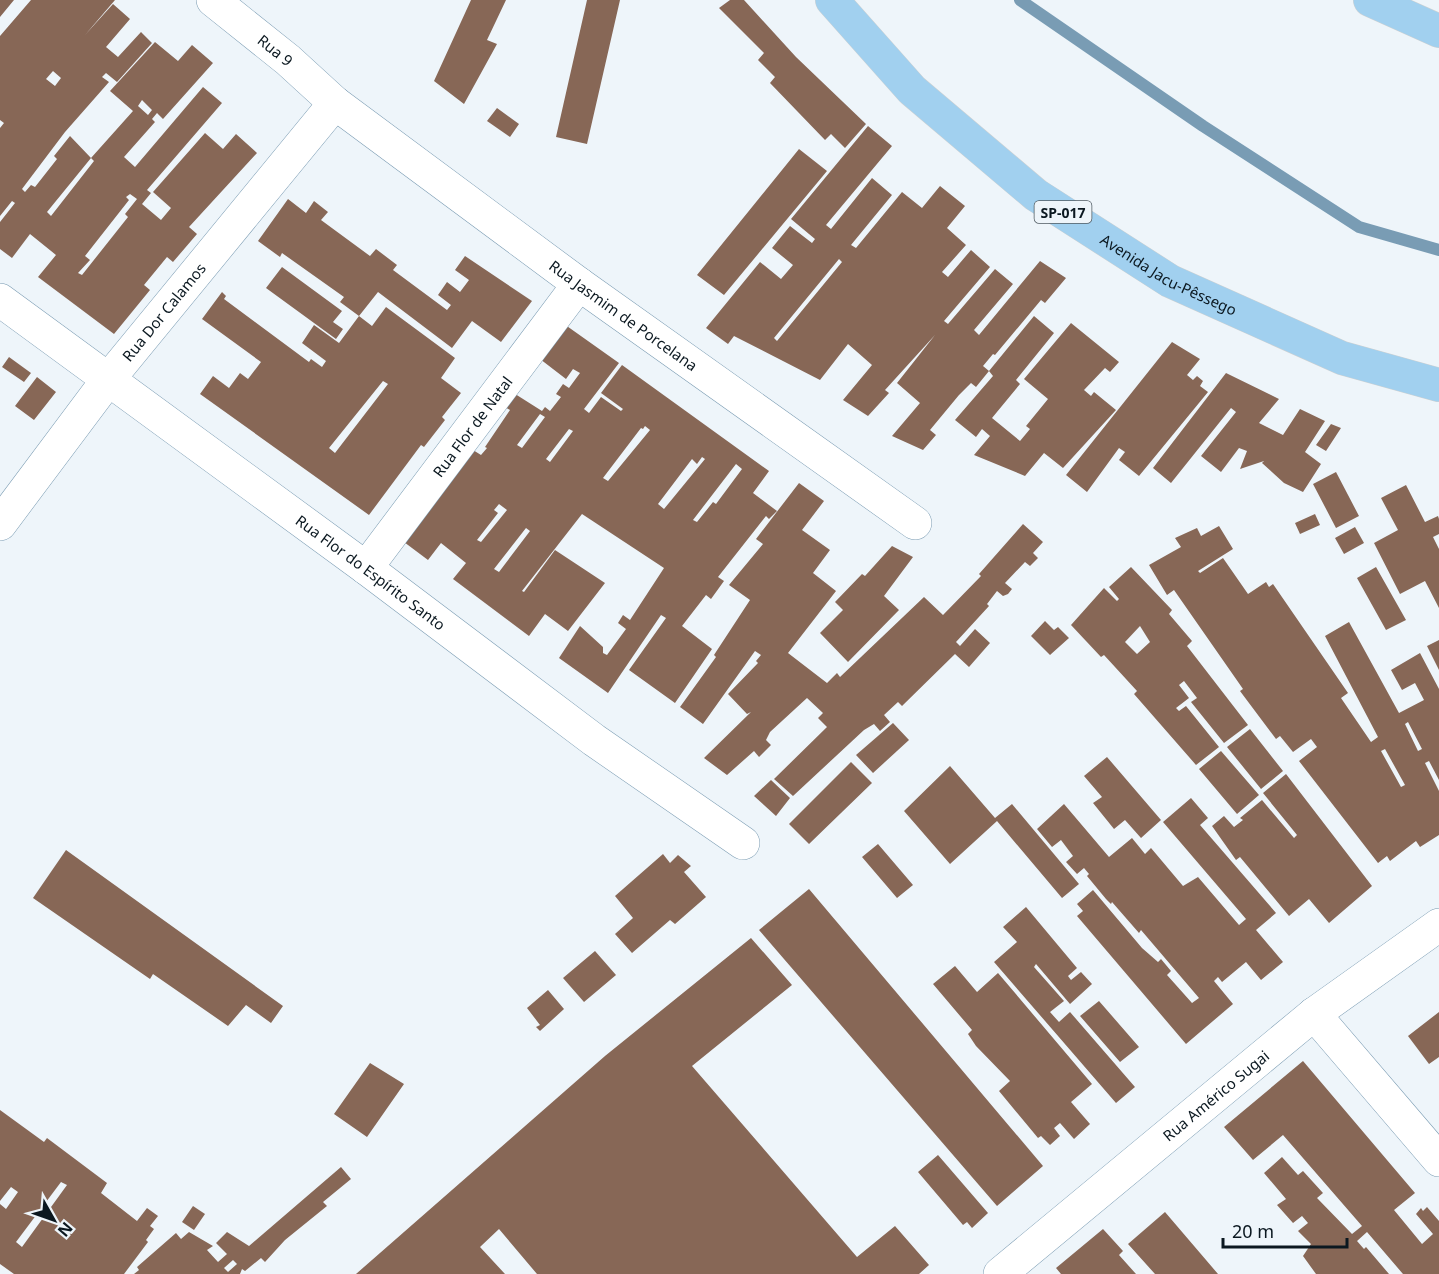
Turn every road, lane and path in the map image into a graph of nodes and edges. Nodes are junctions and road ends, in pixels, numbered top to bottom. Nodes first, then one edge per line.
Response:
1 (213, 0) edge
2 (832, 0) edge
3 (1370, 0) edge
4 (1439, 30) edge
5 (335, 104) junction
6 (579, 284) junction
7 (0, 300) edge
8 (107, 381) junction
9 (1439, 385) edge
10 (0, 524) edge
11 (915, 524) dead end
12 (366, 568) junction
13 (743, 843) dead end
14 (1439, 925) edge
15 (1314, 1014) junction
16 (1439, 1160) edge
17 (1000, 1274) edge

1 - 5 street, Rua 9
2 - 9 highway, Avenida Jacu-Pêssego / SP-017
3 - 4 highway
5 - 6 street, Rua Jasmim de Porcelana
5 - 8 street, Rua Dor Calamos
6 - 11 street, Rua Jasmim de Porcelana
6 - 12 street, Rua Flor de Natal
7 - 8 street, Rua Flor do Espírito Santo
8 - 10 street, Rua Dor Calamos
8 - 12 street, Rua Flor do Espírito Santo
12 - 13 street, Rua Flor do Espírito Santo
14 - 15 street, Rua Américo Sugai
15 - 16 street
15 - 17 street, Rua Américo Sugai

